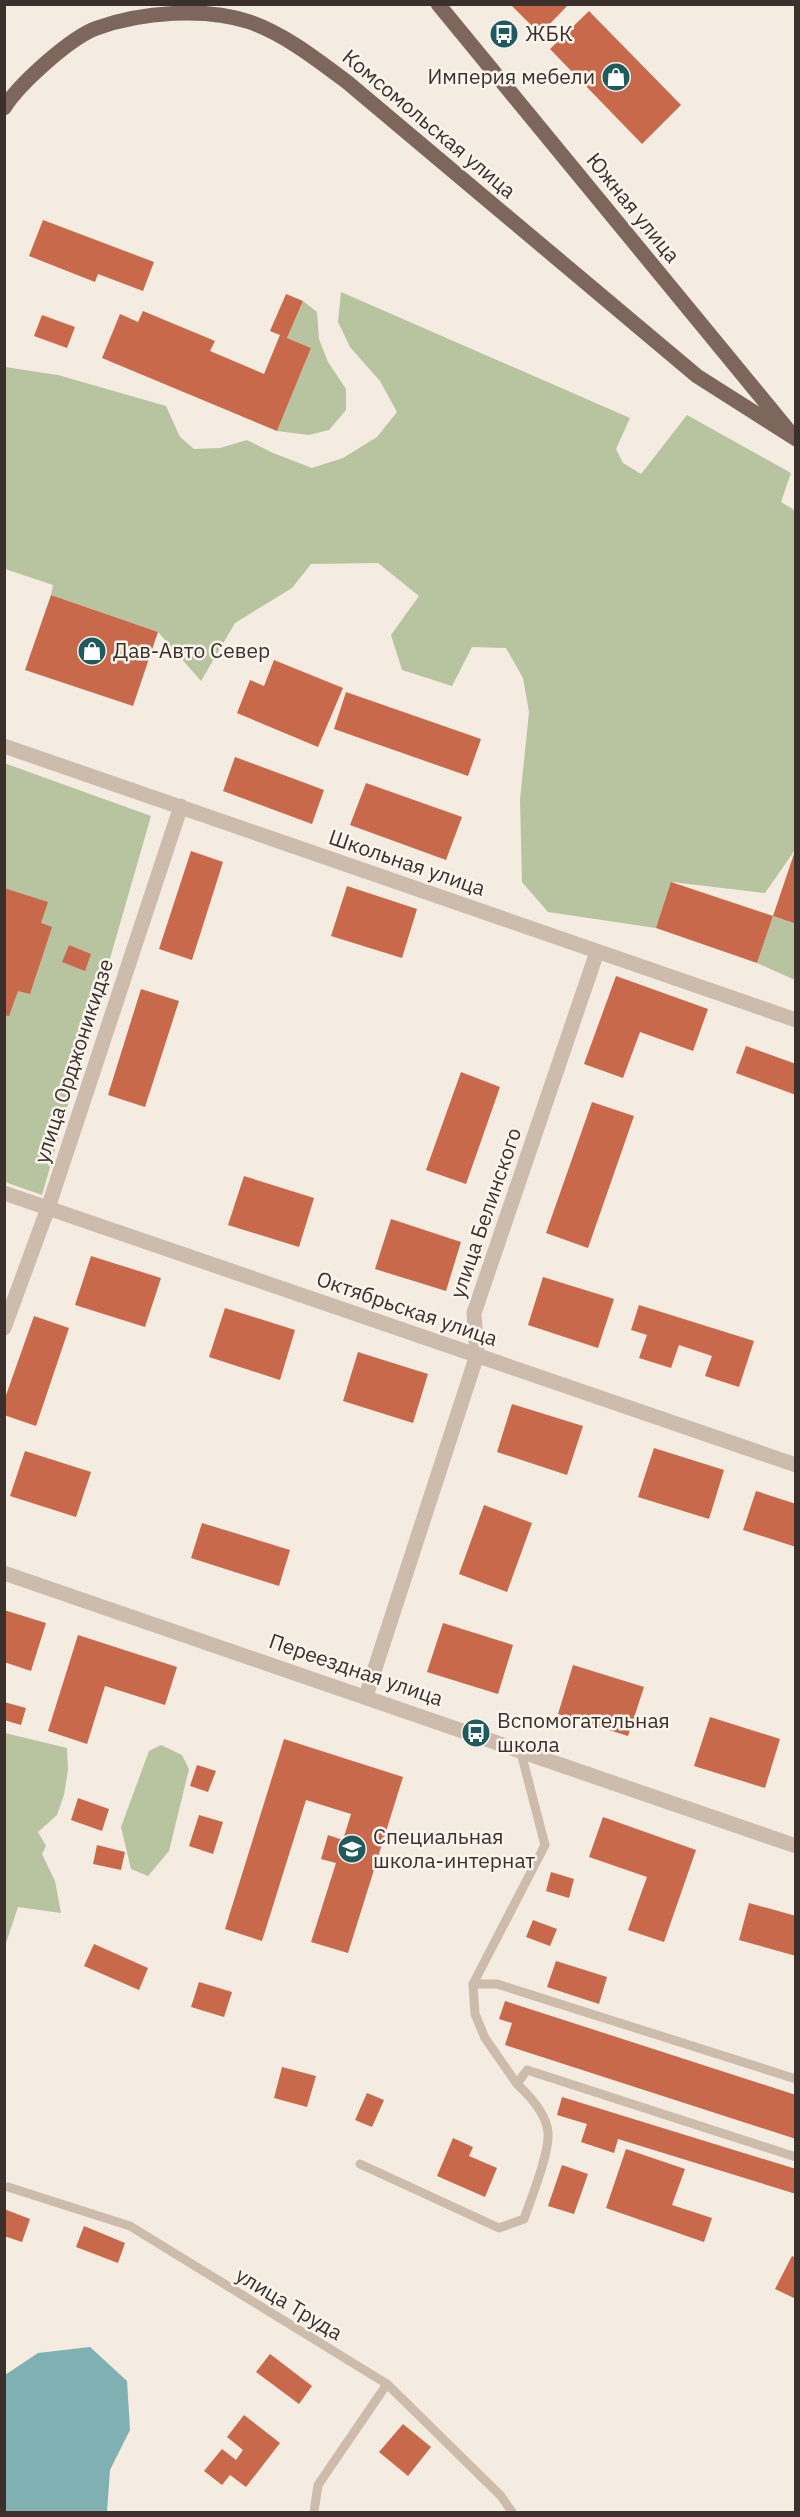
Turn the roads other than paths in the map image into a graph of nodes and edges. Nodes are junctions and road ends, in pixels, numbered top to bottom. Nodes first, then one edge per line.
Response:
1 (438, 4) edge
2 (4, 108) edge
3 (795, 438) edge
4 (4, 746) edge
5 (181, 806) junction
6 (597, 952) junction
7 (795, 1020) edge
8 (4, 1193) edge
9 (48, 1208) junction
10 (4, 1328) edge
11 (477, 1356) junction
12 (795, 1465) edge
13 (4, 1573) edge
14 (366, 1696) junction
15 (520, 1749) junction
16 (795, 1846) edge
17 (473, 1984) junction
18 (795, 2079) edge
19 (517, 2084) junction
20 (795, 2157) edge
21 (360, 2164) dead end
22 (8, 2187) dead end
23 (387, 2384) junction
24 (314, 2512) edge
25 (512, 2512) edge

1 - 3 main road, Южная улица
2 - 3 main road, Комсомольская улица
4 - 5 street, Школьная улица
5 - 6 street, Школьная улица
5 - 9 street, улица Орджоникидзе
6 - 7 street, Школьная улица
6 - 11 street, улица Белинского
8 - 9 street, Октябрьская улица
9 - 10 street, улица Орджоникидзе
9 - 11 street, Октябрьская улица
11 - 12 street, Октябрьская улица
11 - 14 street, улица Белинского
13 - 14 street, Переездная улица
14 - 15 street, Переездная улица
15 - 16 street, Переездная улица
15 - 17 lane
17 - 18 lane
17 - 19 lane
19 - 20 lane
19 - 21 lane
22 - 23 lane, улица Труда
23 - 24 lane
23 - 25 lane, улица Труда

